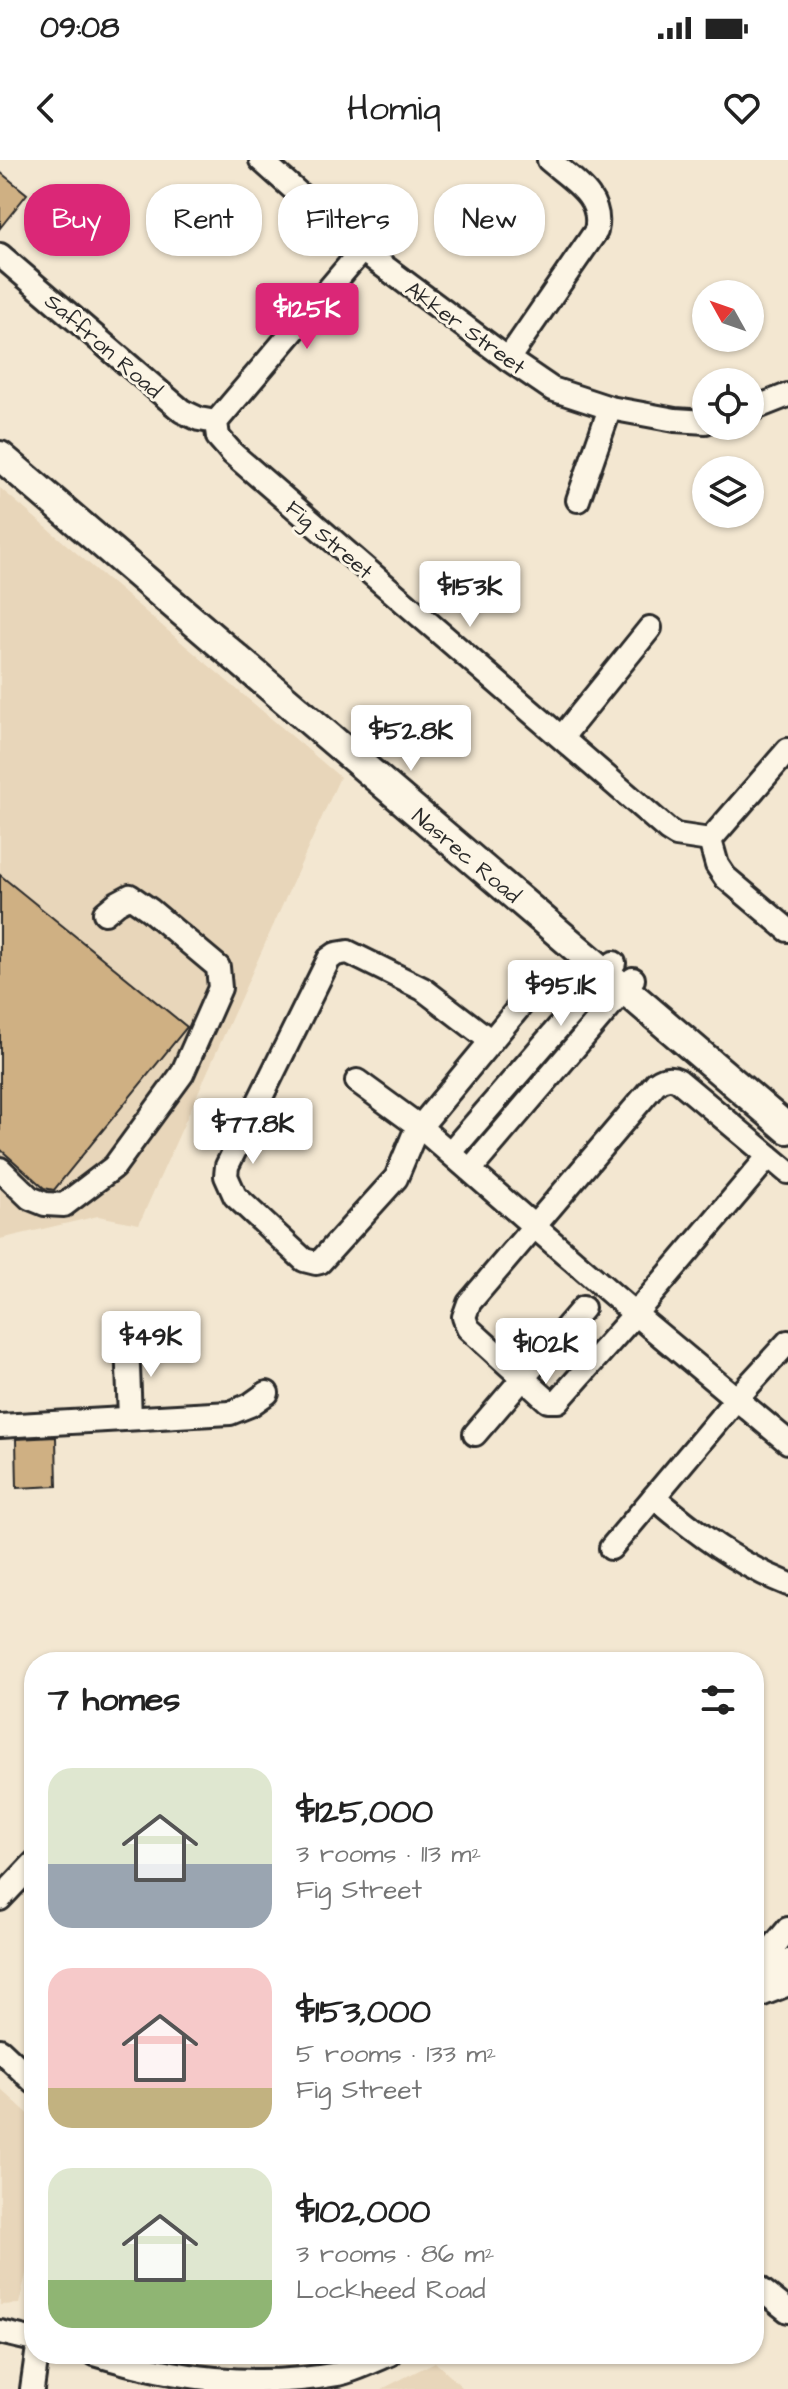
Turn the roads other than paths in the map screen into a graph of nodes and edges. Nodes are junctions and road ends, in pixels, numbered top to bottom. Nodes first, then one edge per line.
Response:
1 (261, 160) edge
2 (549, 160) edge
3 (288, 184) edge
4 (0, 255) edge
5 (357, 256) edge
6 (370, 256) edge
7 (508, 359) junction
8 (788, 395) edge
9 (764, 404) edge
10 (610, 408) junction
11 (692, 421) edge
12 (216, 422) junction
13 (0, 440) edge
14 (0, 456) edge
15 (578, 500) dead end
16 (650, 628) dead end
17 (562, 737) junction
18 (788, 750) edge
19 (710, 840) junction
20 (105, 913) dead end
21 (788, 930) edge
22 (619, 976) junction
23 (540, 982) dead end
24 (491, 1041) junction
25 (528, 1061) junction
26 (548, 1079) junction
27 (357, 1081) dead end
28 (788, 1111) edge
29 (420, 1127) junction
30 (788, 1129) edge
31 (450, 1153) junction
32 (769, 1156) junction
33 (0, 1169) edge
34 (470, 1170) junction
35 (788, 1172) edge
36 (535, 1227) junction
37 (583, 1308) dead end
38 (635, 1314) junction
39 (127, 1342) dead end
40 (788, 1342) edge
41 (522, 1378) junction
42 (267, 1393) dead end
43 (737, 1398) junction
44 (130, 1418) junction
45 (0, 1426) edge
46 (475, 1434) dead end
47 (788, 1442) edge
48 (654, 1497) junction
49 (611, 1548) dead end
50 (784, 1575) edge
51 (24, 1874) edge
52 (0, 1899) edge
53 (788, 1929) edge
54 (788, 1961) edge
55 (764, 1972) edge
56 (764, 1980) edge
57 (788, 1981) edge
58 (764, 1986) edge
59 (0, 2050) edge
60 (24, 2073) edge
61 (764, 2292) edge
62 (788, 2311) edge
63 (0, 2332) edge
64 (24, 2338) edge
65 (36, 2364) edge
66 (132, 2364) edge
67 (366, 2364) edge
68 (32, 2389) edge

1 - 3 street, Akker Street
2 - 7 street
4 - 12 street, Saffron Road
5 - 12 street
6 - 7 street, Akker Street
7 - 10 street, Akker Street
8 - 9 street
10 - 11 street, Akker Street
10 - 15 street
12 - 17 street, Fig Street
13 - 22 main road, Nasrec Road
14 - 22 main road, Nasrec Road
16 - 17 street
17 - 19 street, Fig Street
18 - 19 street
19 - 21 street
20 - 33 street
22 - 25 street
22 - 26 street
22 - 28 main road, Nasrec Road
22 - 30 main road, Nasrec Road
23 - 24 street
24 - 29 street
24 - 29 street
25 - 26 street
25 - 31 street
26 - 34 street
27 - 29 street
29 - 31 street
31 - 34 street
32 - 35 street
32 - 36 street
32 - 38 street
34 - 36 street
36 - 38 street
36 - 41 street
37 - 41 street
38 - 41 street
38 - 43 street
39 - 44 street
40 - 43 street
41 - 46 street
42 - 44 street
43 - 47 street
43 - 48 street
44 - 45 street
48 - 49 street
48 - 50 street
51 - 52 street
53 - 55 street
54 - 56 street
57 - 58 main road
59 - 60 street
61 - 62 street
63 - 64 street
65 - 68 street
66 - 67 street

